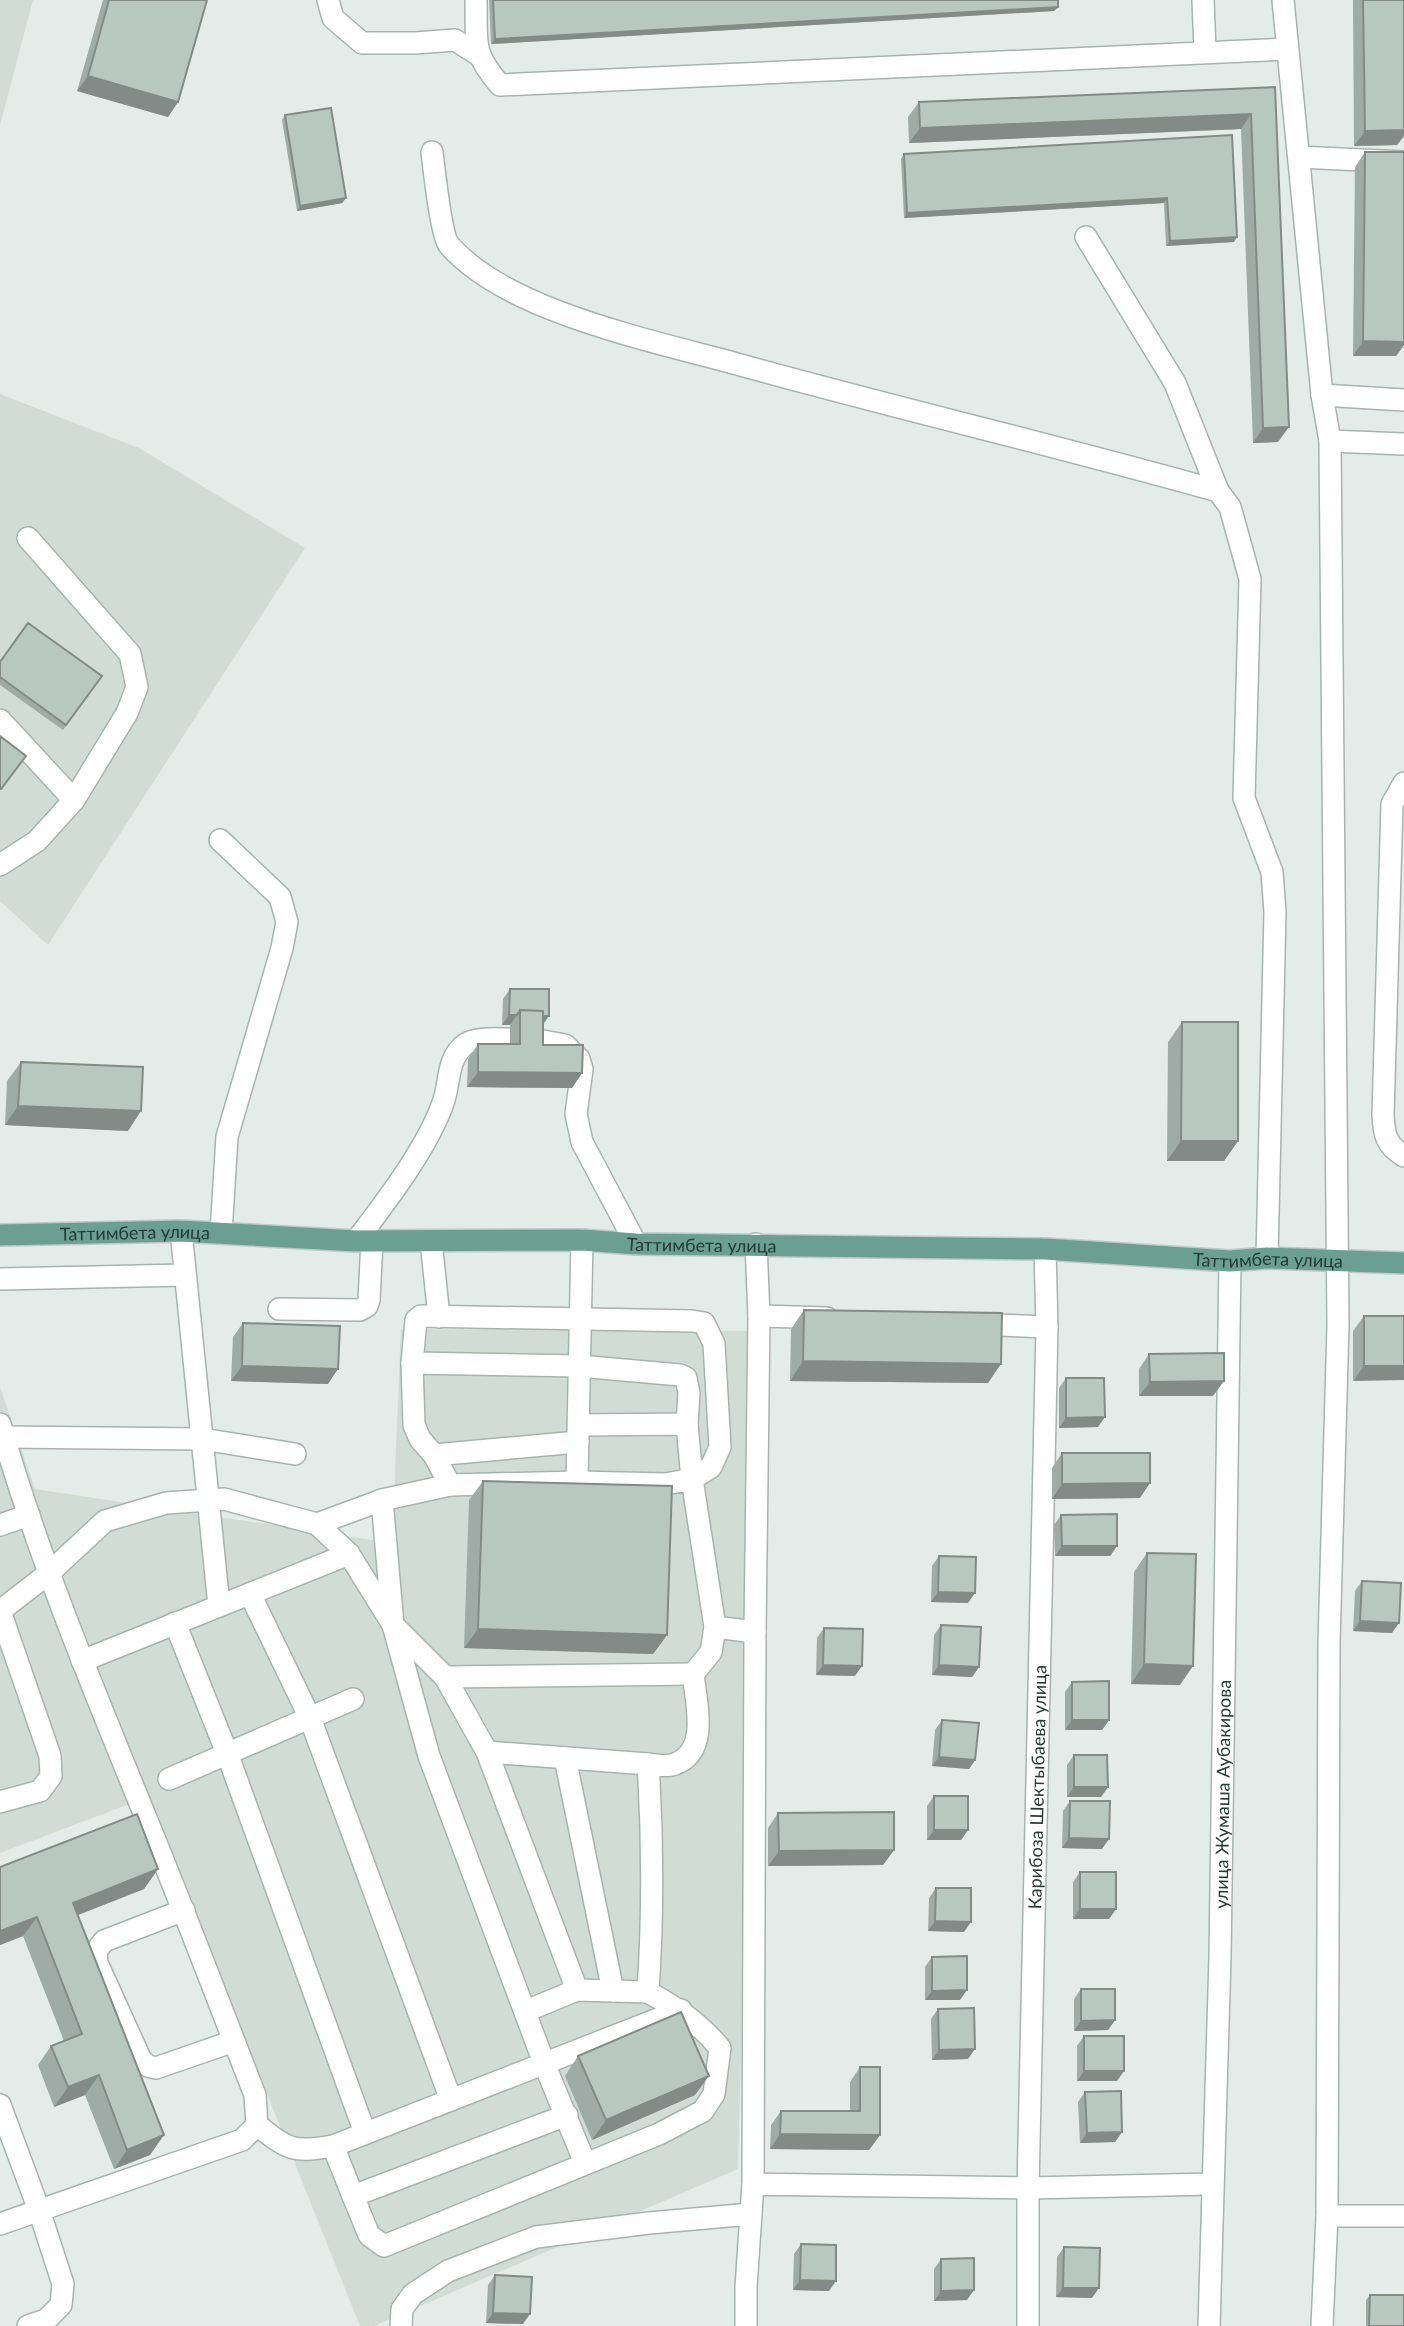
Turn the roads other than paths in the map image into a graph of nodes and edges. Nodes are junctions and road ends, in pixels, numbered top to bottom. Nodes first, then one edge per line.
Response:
1 (328, 0) edge
2 (476, 0) edge
3 (1203, 0) edge
4 (1283, 0) edge
5 (1287, 49) junction
6 (1205, 51) junction
7 (477, 54) junction
8 (432, 152) dead end
9 (1299, 157) junction
10 (1404, 162) edge
11 (1086, 237) dead end
12 (1322, 395) junction
13 (1404, 400) edge
14 (1330, 441) junction
15 (1404, 444) edge
16 (1218, 491) junction
17 (28, 538) dead end
18 (0, 720) edge
19 (1404, 783) edge
20 (74, 800) junction
21 (219, 840) dead end
22 (0, 865) edge
23 (510, 1040) dead end
24 (531, 1041) edge
25 (1394, 1048) edge
26 (1393, 1117) edge
27 (1404, 1156) edge
28 (181, 1231) junction
29 (220, 1233) junction
30 (0, 1235) edge
31 (582, 1240) junction
32 (364, 1241) junction
33 (431, 1241) junction
34 (636, 1244) junction
35 (756, 1244) junction
36 (1045, 1249) junction
37 (1267, 1258) junction
38 (1338, 1260) junction
39 (1230, 1261) junction
40 (1404, 1262) edge
41 (185, 1275) junction
42 (0, 1279) edge
43 (279, 1309) dead end
44 (760, 1315) junction
45 (439, 1317) junction
46 (580, 1317) junction
47 (842, 1319) edge
48 (951, 1323) edge
49 (1047, 1327) junction
50 (412, 1363) junction
51 (579, 1366) junction
52 (687, 1424) junction
53 (578, 1433) junction
54 (202, 1438) junction
55 (3, 1442) edge
56 (295, 1454) dead end
57 (435, 1455) junction
58 (692, 1479) junction
59 (577, 1482) junction
60 (450, 1485) junction
61 (208, 1499) junction
62 (382, 1500) junction
63 (29, 1515) junction
64 (317, 1524) junction
65 (0, 1525) edge
66 (349, 1554) junction
67 (49, 1573) junction
68 (250, 1594) junction
69 (219, 1606) junction
70 (175, 1623) junction
71 (393, 1625) junction
72 (715, 1627) junction
73 (755, 1632) junction
74 (82, 1661) junction
75 (693, 1674) junction
76 (444, 1677) junction
77 (353, 1699) dead end
78 (310, 1718) junction
79 (487, 1752) junction
80 (227, 1753) junction
81 (565, 1758) junction
82 (648, 1764) junction
83 (169, 1779) dead end
84 (0, 1802) edge
85 (184, 1910) junction
86 (577, 1990) junction
87 (613, 1991) junction
88 (648, 1992) junction
89 (681, 2010) junction
90 (526, 2011) junction
91 (234, 2040) junction
92 (720, 2048) junction
93 (754, 2054) junction
94 (544, 2063) junction
95 (451, 2099) junction
96 (0, 2105) edge
97 (567, 2115) junction
98 (257, 2125) junction
99 (365, 2133) junction
100 (333, 2146) junction
101 (585, 2162) junction
102 (753, 2184) junction
103 (1212, 2184) junction
104 (1028, 2188) junction
105 (354, 2196) junction
106 (39, 2210) junction
107 (751, 2214) junction
108 (1327, 2216) junction
109 (1404, 2216) edge
110 (2, 2219) edge
111 (28, 2326) edge
112 (401, 2326) edge
113 (746, 2326) edge
114 (1028, 2326) edge
115 (1209, 2326) edge
116 (1322, 2326) edge

1 - 7 street
2 - 7 street
3 - 6 street
4 - 5 street
5 - 6 street
5 - 9 street
6 - 7 street
8 - 16 street
9 - 10 street
9 - 12 street
11 - 16 street
12 - 13 street
12 - 14 street
14 - 15 street
14 - 38 street
16 - 37 street
17 - 20 street
18 - 20 street
19 - 25 street
20 - 22 street
21 - 29 street
23 - 32 street
24 - 34 street
25 - 26 street
26 - 27 street
28 - 29 main road, Таттимбета улица
28 - 30 main road, Таттимбета улица
28 - 41 street
29 - 32 main road, Таттимбета улица
31 - 33 main road, Таттимбета улица
31 - 34 main road, Таттимбета улица
31 - 46 street
32 - 33 main road, Таттимбета улица
32 - 43 street
33 - 45 street
34 - 35 main road, Таттимбета улица
35 - 36 main road, Таттимбета улица
35 - 44 street
36 - 39 main road, Таттимбета улица
36 - 49 street, Карибоза Шектыбаева улица
37 - 38 main road, Таттимбета улица
37 - 39 main road, Таттимбета улица
38 - 40 main road, Таттимбета улица
38 - 108 street
39 - 103 street, улица Жумаша Аубакирова
41 - 42 street
41 - 54 street
44 - 47 street
44 - 73 street
45 - 46 street
45 - 50 street
46 - 51 street
46 - 58 street
48 - 49 street
49 - 104 street, Карибоза Шектыбаева улица
50 - 51 street
50 - 57 street
51 - 52 street
51 - 53 street
52 - 53 street
52 - 58 street
53 - 57 street
53 - 59 street
54 - 55 street
54 - 56 street
54 - 61 street
55 - 63 street
57 - 60 street
58 - 59 street
58 - 72 street
59 - 60 street
60 - 62 street
61 - 64 street
61 - 67 street
61 - 69 street
62 - 64 street
62 - 71 street
63 - 65 street
63 - 67 street
64 - 66 street
66 - 68 street
66 - 71 street
67 - 74 street
67 - 84 street
68 - 69 street
68 - 78 street
69 - 70 street
70 - 74 street
70 - 80 street
71 - 76 street
71 - 90 street
72 - 73 street
72 - 75 street
73 - 93 street
74 - 85 street
75 - 76 street
75 - 82 street
76 - 79 street
77 - 78 street
78 - 80 street
78 - 95 street
79 - 81 street
79 - 86 street
80 - 83 street
80 - 99 street
81 - 82 street
81 - 87 street
82 - 88 street
85 - 91 street
85 - 91 street
86 - 87 street
86 - 90 street
87 - 88 street
88 - 89 street
89 - 92 street
89 - 94 street
90 - 94 street
91 - 98 street
92 - 93 street
92 - 101 street
93 - 102 street
94 - 95 street
94 - 97 street
95 - 99 street
96 - 106 street
97 - 101 street
97 - 105 street
98 - 100 street
98 - 106 street
99 - 100 street
100 - 105 street
101 - 105 street
102 - 104 street
102 - 107 street
103 - 104 street
103 - 115 street, улица Жумаша Аубакирова
104 - 114 street, Карибоза Шектыбаева улица
106 - 110 street
106 - 111 street
107 - 112 street
107 - 113 street
108 - 109 street
108 - 116 street

